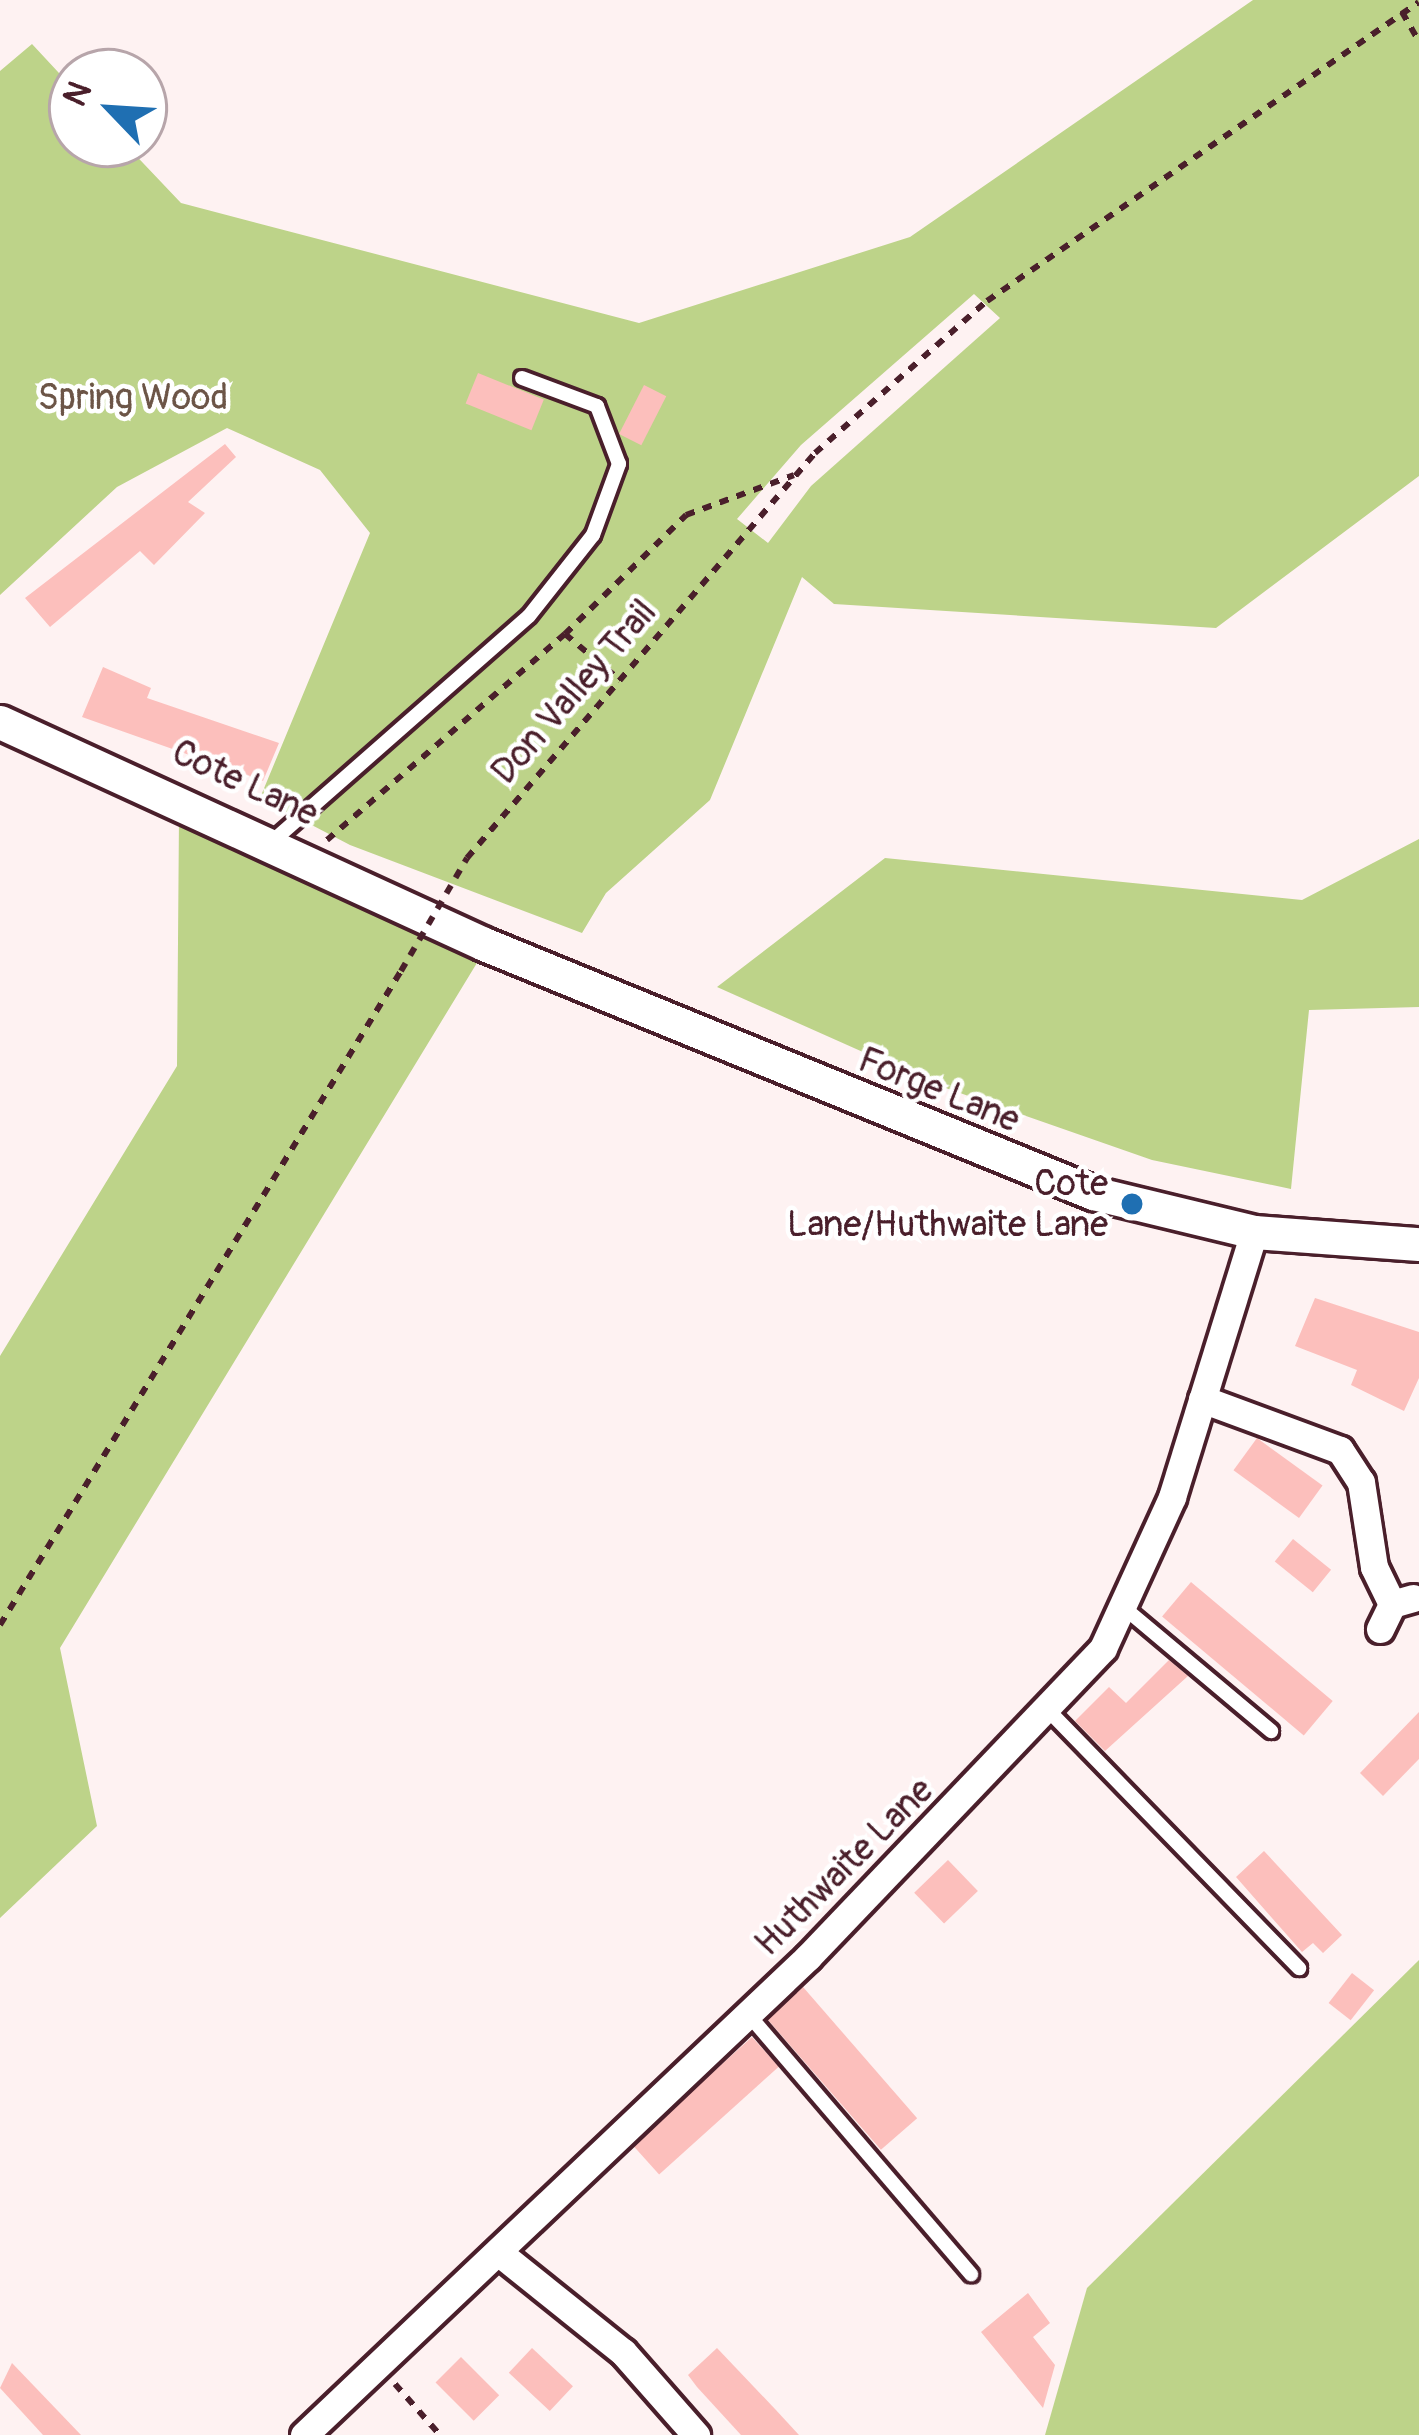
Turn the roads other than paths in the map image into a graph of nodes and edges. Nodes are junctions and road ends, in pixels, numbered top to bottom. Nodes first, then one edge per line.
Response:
1 (522, 378) dead end
2 (0, 722) edge
3 (274, 840) junction
4 (452, 930) joint
5 (1254, 1232) junction
6 (1419, 1244) edge
7 (1202, 1399) junction
8 (1395, 1610) dead end
9 (1128, 1611) junction
10 (1048, 1711) junction
11 (1271, 1731) dead end
12 (1299, 1968) dead end
13 (748, 2014) junction
14 (498, 2252) junction
15 (971, 2274) dead end
16 (304, 2435) edge
17 (696, 2435) edge

1 - 3 lane
2 - 3 street, Cote Lane
3 - 4 street, Cote Lane
4 - 5 street, Forge Lane
5 - 6 street, Forge Lane
5 - 7 street, Huthwaite Lane
7 - 8 street
7 - 9 street, Huthwaite Lane
9 - 10 street, Huthwaite Lane
9 - 11 lane
10 - 12 lane
10 - 13 street, Huthwaite Lane
13 - 14 street, Huthwaite Lane
13 - 15 lane
14 - 16 street, Huthwaite Lane
14 - 17 street

